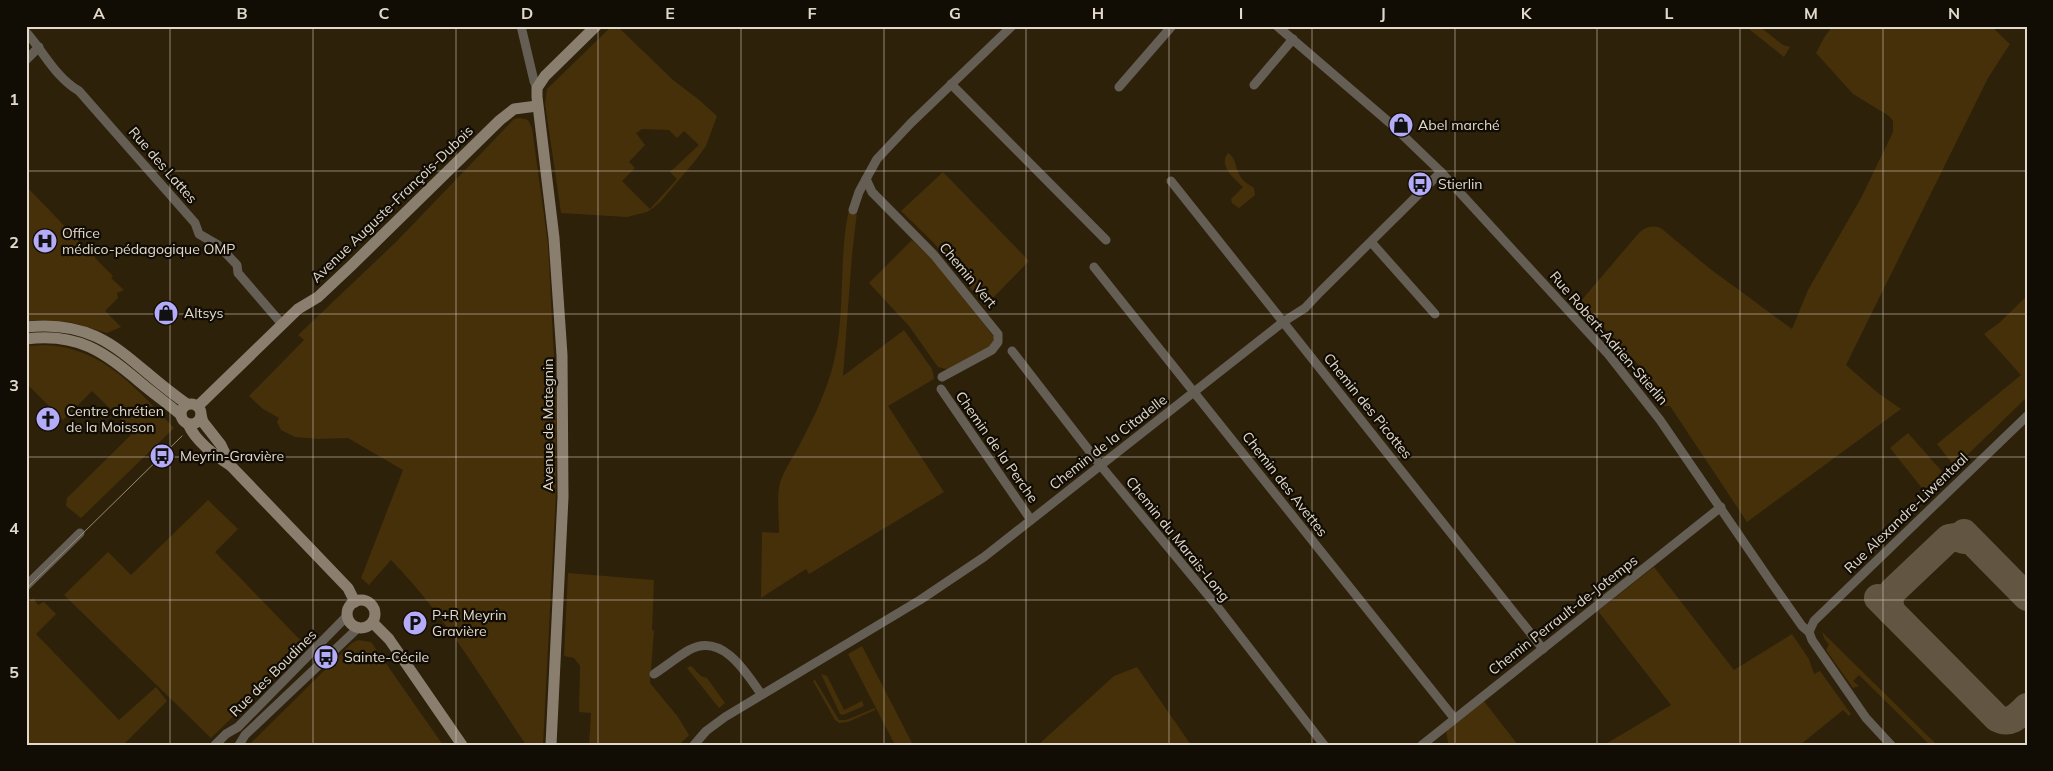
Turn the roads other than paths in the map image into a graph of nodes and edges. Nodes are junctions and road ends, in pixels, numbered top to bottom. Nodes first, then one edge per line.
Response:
1 (521, 26) edge
2 (596, 26) edge
3 (1012, 26) edge
4 (1172, 26) edge
5 (1277, 26) edge
6 (26, 32) edge
7 (1293, 38) junction
8 (39, 47) junction
9 (26, 60) edge
10 (950, 84) junction
11 (1254, 85) dead end
12 (1120, 87) dead end
13 (538, 88) junction
14 (537, 106) junction
15 (1441, 172) junction
16 (866, 179) junction
17 (1171, 181) dead end
18 (853, 210) dead end
19 (1106, 240) dead end
20 (1371, 242) junction
21 (1094, 267) dead end
22 (1435, 314) dead end
23 (1283, 322) junction
24 (282, 324) junction
25 (26, 327) edge
26 (26, 339) edge
27 (1012, 351) dead end
28 (942, 377) dead end
29 (941, 389) dead end
30 (1194, 392) junction
31 (195, 408) junction
32 (2027, 416) edge
33 (184, 420) junction
34 (231, 466) junction
35 (1101, 466) junction
36 (1721, 507) junction
37 (1031, 520) junction
38 (80, 533) dead end
39 (26, 586) edge
40 (355, 602) junction
41 (347, 616) junction
42 (373, 623) junction
43 (358, 628) junction
44 (1809, 632) junction
45 (1543, 648) junction
46 (654, 674) dead end
47 (761, 694) junction
48 (1454, 718) junction
49 (215, 745) edge
50 (239, 745) edge
51 (462, 745) edge
52 (551, 745) edge
53 (694, 745) edge
54 (1324, 745) edge
55 (1422, 745) edge
56 (1891, 745) edge

1 - 13 street
2 - 13 main road
3 - 10 street
4 - 12 street
5 - 7 street, Rue Robert-Adrien-Stierlin
6 - 8 street, Rue des Lattes
7 - 11 street
7 - 15 street, Rue Robert-Adrien-Stierlin
8 - 9 street
8 - 24 street, Rue des Lattes
10 - 16 street
10 - 19 street
13 - 14 main road
14 - 24 main road, Avenue Auguste-François-Dubois
14 - 52 main road, Avenue de Mategnin
15 - 20 street, Chemin de la Citadelle
15 - 36 street, Rue Robert-Adrien-Stierlin
16 - 18 street
16 - 28 street, Chemin Vert
17 - 23 street, Chemin des Picottes
20 - 22 street
20 - 23 street, Chemin de la Citadelle
21 - 30 street, Chemin des Avettes
23 - 30 street, Chemin de la Citadelle
23 - 45 street, Chemin des Picottes
24 - 31 main road, Avenue Auguste-François-Dubois
25 - 31 main road
26 - 33 main road
27 - 35 street, Chemin du Marais-Long
29 - 37 street, Chemin de la Perche
30 - 35 street, Chemin de la Citadelle
30 - 48 street, Chemin des Avettes
31 - 33 main road
31 - 33 main road
31 - 34 main road
32 - 44 street, Rue Alexandre-Liwentaal
33 - 34 main road
34 - 40 main road
35 - 37 street, Chemin de la Citadelle
35 - 54 street, Chemin du Marais-Long
36 - 44 street, Rue Robert-Adrien-Stierlin
36 - 45 street, Chemin Perrault-de-Jotemps
37 - 47 street, Chemin de la Citadelle
38 - 39 street
40 - 41 main road
40 - 42 main road
41 - 43 main road
41 - 49 street, Rue des Boudines
42 - 43 main road
42 - 51 main road
43 - 50 street, Rue des Boudines
44 - 56 street, Rue Robert-Adrien-Stierlin
45 - 48 street, Chemin Perrault-de-Jotemps
46 - 47 street
47 - 53 street, Chemin de la Citadelle
48 - 55 street, Chemin Perrault-de-Jotemps

